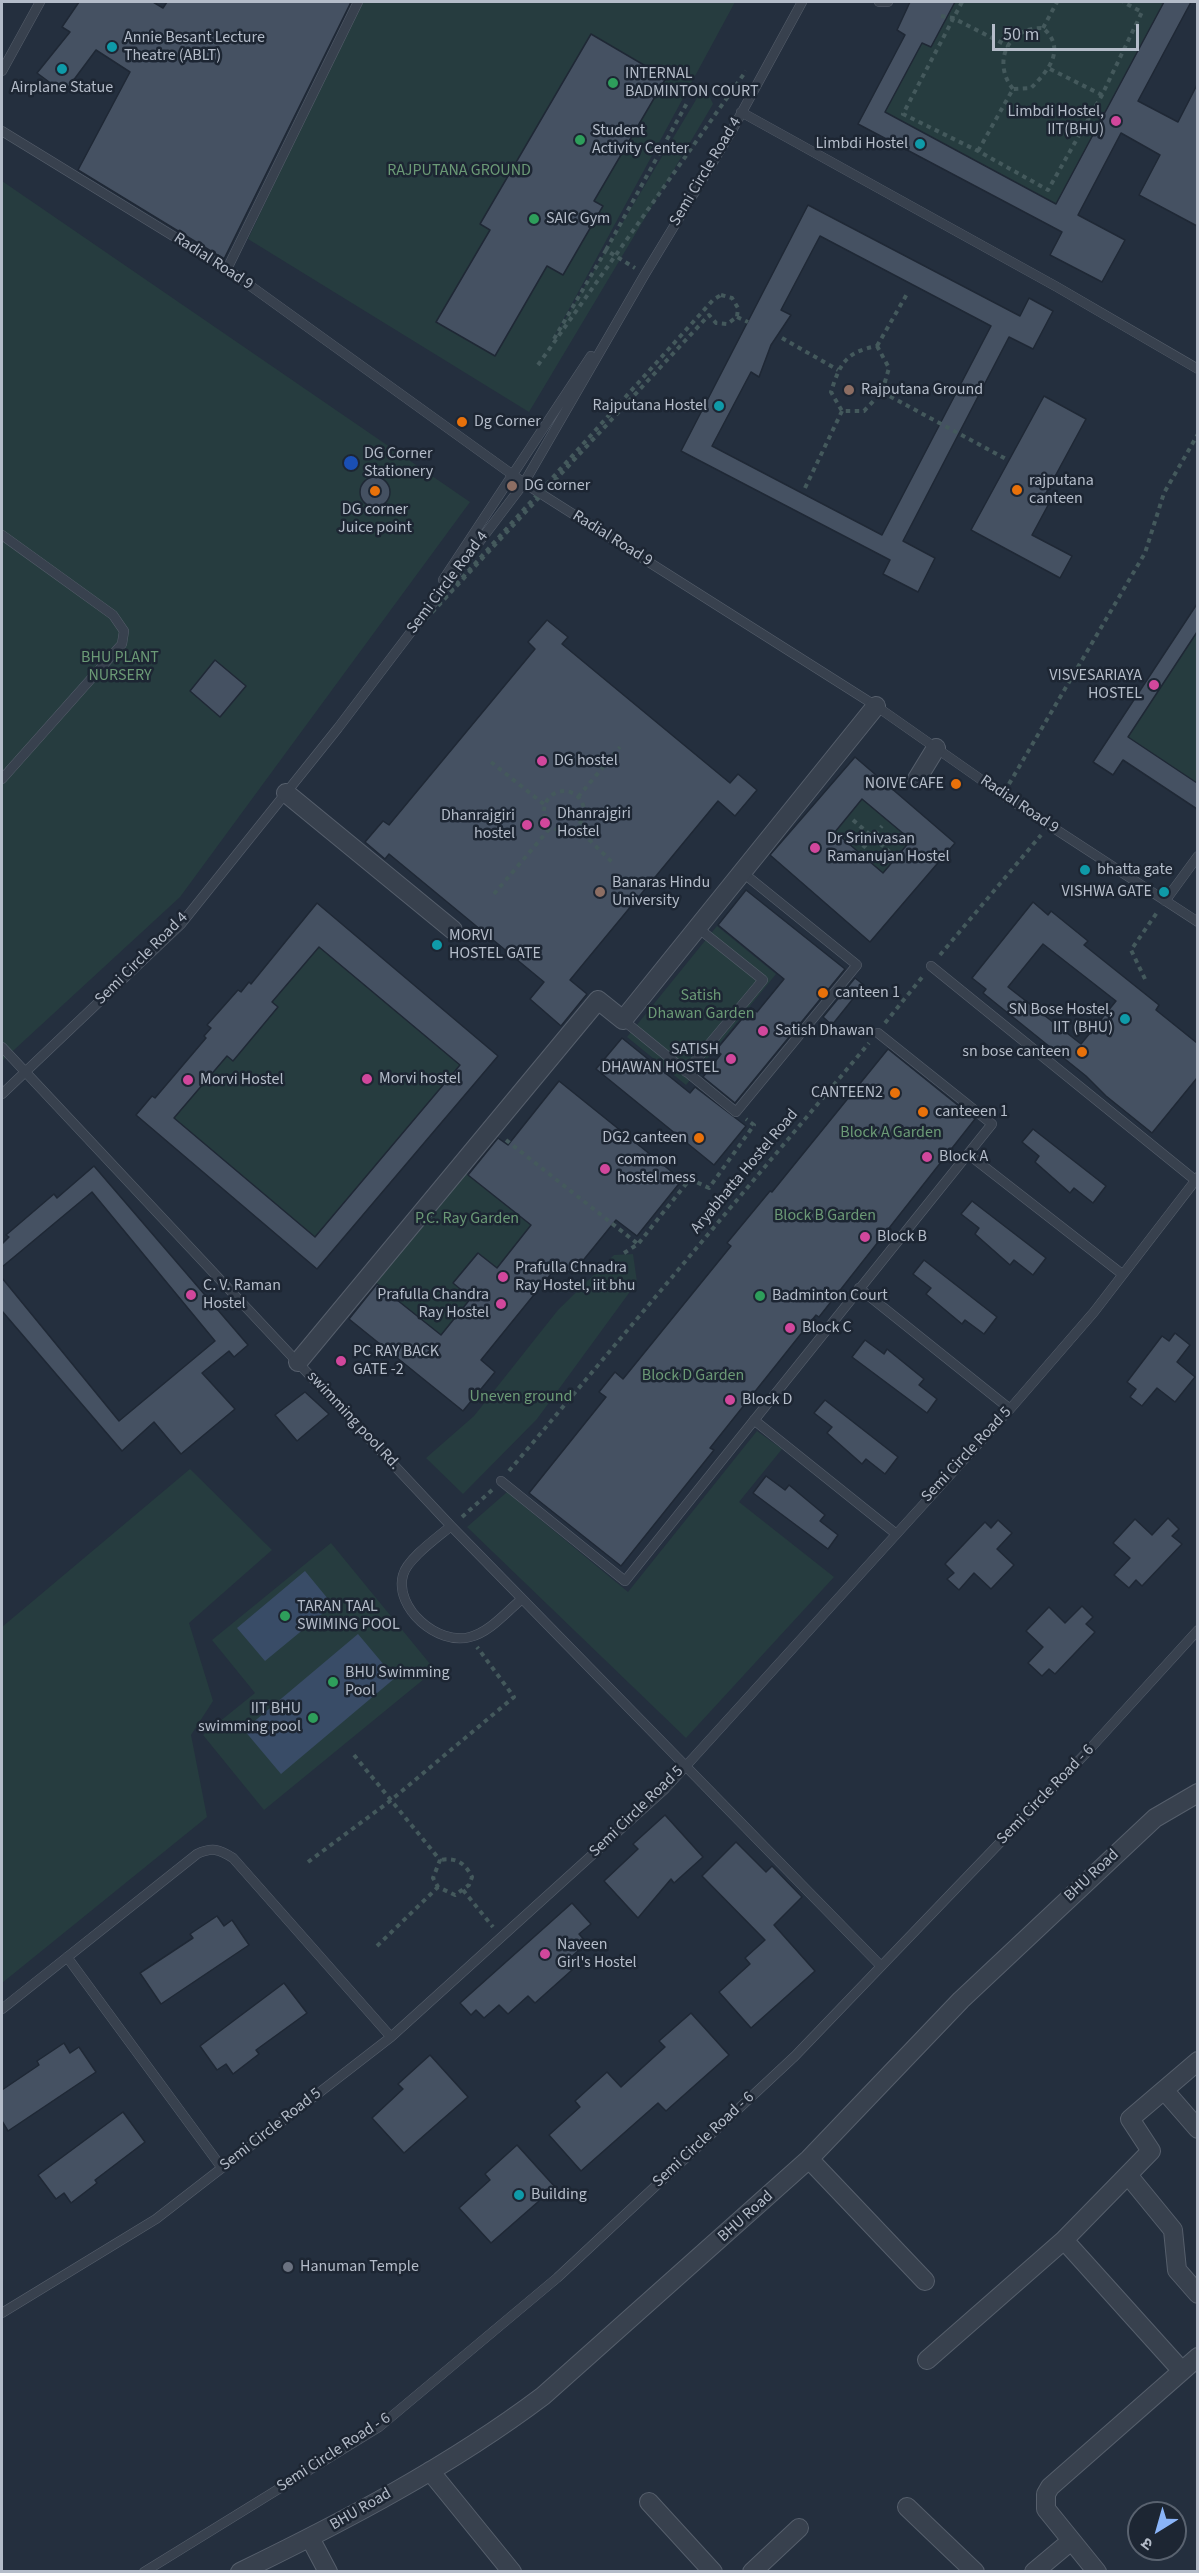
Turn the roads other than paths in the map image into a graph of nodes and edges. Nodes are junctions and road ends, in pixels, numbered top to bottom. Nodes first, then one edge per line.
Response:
1 (40, 2) edge
2 (358, 2) edge
3 (802, 2) edge
4 (879, 2) edge
5 (888, 2) edge
6 (2, 71) edge
7 (741, 112) junction
8 (2, 130) edge
9 (227, 269) junction
10 (645, 274) junction
11 (1197, 369) edge
12 (513, 475) junction
13 (524, 483) junction
14 (2, 535) edge
15 (397, 650) junction
16 (876, 706) junction
17 (936, 748) junction
18 (2, 778) edge
19 (918, 779) dead end
20 (286, 793) junction
21 (1197, 856) edge
22 (742, 872) junction
23 (1165, 901) junction
24 (1197, 922) edge
25 (698, 928) junction
26 (453, 930) dead end
27 (931, 966) road end
28 (623, 1020) junction
29 (878, 1033) road end
30 (2, 1047) edge
31 (25, 1072) junction
32 (686, 1072) junction
33 (2, 1094) edge
34 (968, 1154) junction
35 (1196, 1178) edge
36 (1122, 1274) junction
37 (858, 1288) junction
38 (298, 1362) junction
39 (1010, 1409) junction
40 (754, 1420) junction
41 (501, 1481) road end
42 (451, 1526) junction
43 (895, 1533) junction
44 (522, 1599) junction
45 (1197, 1630) edge
46 (685, 1766) junction
47 (1197, 1792) edge
48 (67, 1957) junction
49 (881, 1966) junction
50 (2, 2009) edge
51 (392, 2037) junction
52 (1197, 2061) edge
53 (1164, 2090) junction
54 (1197, 2129) edge
55 (809, 2159) junction
56 (222, 2168) junction
57 (1128, 2175) junction
58 (1064, 2240) junction
59 (925, 2281) dead end
60 (1197, 2295) edge
61 (2, 2313) edge
62 (1197, 2357) edge
63 (927, 2360) dead end
64 (1182, 2371) junction
65 (430, 2471) junction
66 (649, 2502) dead end
67 (907, 2507) dead end
68 (799, 2528) dead end
69 (310, 2538) junction
70 (1071, 2541) junction
71 (144, 2571) edge
72 (240, 2571) edge
73 (328, 2571) edge
74 (512, 2571) edge
75 (713, 2571) edge
76 (752, 2571) edge
77 (975, 2571) edge
78 (1034, 2571) edge
79 (1097, 2571) edge

1 - 6 lane
2 - 9 lane
3 - 7 lane, Semi Circle Road 4
4 - 5 lane
7 - 10 lane, Semi Circle Road 4
7 - 11 lane
8 - 9 lane, Radial Road 9
9 - 12 lane, Radial Road 9
10 - 12 lane
10 - 13 lane, Semi Circle Road 4
12 - 13 lane, Radial Road 9
12 - 15 lane
13 - 15 lane, Semi Circle Road 4
13 - 16 lane, Radial Road 9
14 - 18 lane
15 - 20 lane, Semi Circle Road 4
16 - 17 lane, Radial Road 9
16 - 22 street
17 - 19 street
17 - 23 lane, Radial Road 9
20 - 26 street
20 - 31 lane, Semi Circle Road 4
21 - 23 lane
22 - 25 street
22 - 32 lane
23 - 24 lane, Radial Road 9
25 - 28 street
25 - 32 lane
27 - 35 lane
28 - 32 lane
28 - 38 street
29 - 34 lane
30 - 31 lane, swimming pool Rd.
31 - 33 lane, Semi Circle Road 4
31 - 38 lane, swimming pool Rd.
34 - 36 lane
34 - 37 lane
35 - 36 lane, Semi Circle Road 5
36 - 39 lane, Semi Circle Road 5
37 - 39 lane
37 - 40 lane
38 - 42 lane, swimming pool Rd.
39 - 43 lane, Semi Circle Road 5
40 - 41 lane
40 - 43 lane
42 - 44 lane, swimming pool Rd.
42 - 44 lane
43 - 46 lane, Semi Circle Road 5
44 - 46 lane, swimming pool Rd.
45 - 49 lane, Semi Circle Road - 6
46 - 49 lane, swimming pool Rd.
46 - 51 lane, Semi Circle Road 5
47 - 55 street, BHU Road
48 - 50 lane
48 - 51 lane
48 - 56 lane
49 - 71 lane, Semi Circle Road - 6
51 - 56 lane, Semi Circle Road 5
52 - 53 street
53 - 54 street
53 - 57 street
55 - 59 street
55 - 65 street, BHU Road
56 - 61 lane, Semi Circle Road 5
57 - 58 street
57 - 60 street
58 - 63 street
58 - 64 street
62 - 64 street
64 - 70 street
65 - 69 street, BHU Road
65 - 74 street
66 - 75 street
67 - 77 street
68 - 76 street
69 - 72 street, BHU Road
69 - 73 street
70 - 78 street
70 - 79 street

